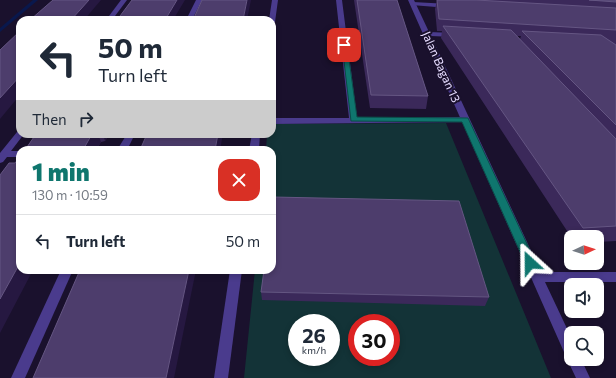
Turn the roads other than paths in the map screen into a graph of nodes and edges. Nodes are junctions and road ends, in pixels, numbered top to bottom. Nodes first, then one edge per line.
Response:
1 (124, 0) edge
2 (199, 0) edge
3 (275, 0) edge
4 (339, 0) edge
5 (412, 2) edge
6 (460, 7) edge
7 (112, 16) edge
8 (191, 16) edge
9 (273, 16) edge
10 (426, 34) junction
11 (464, 36) edge
12 (353, 120) junction
13 (465, 120) junction
14 (276, 121) edge
15 (17, 138) edge
16 (16, 155) edge
17 (2, 157) edge
18 (65, 274) edge
19 (235, 274) edge
20 (537, 277) junction
21 (616, 277) edge
22 (564, 337) edge
23 (577, 366) edge
24 (18, 378) edge
25 (221, 378) edge
26 (583, 378) edge

1 - 7 street
2 - 8 street
3 - 9 street
4 - 12 street
5 - 6 street
5 - 10 street, Jalan Bagan 13
10 - 11 street
10 - 13 street, Jalan Bagan 13
12 - 13 street
12 - 14 street
13 - 20 street, Jalan Bagan 13
15 - 17 street
16 - 17 street
18 - 24 street
19 - 25 street
20 - 21 street
20 - 22 street, Jalan Bagan 13
23 - 26 street

